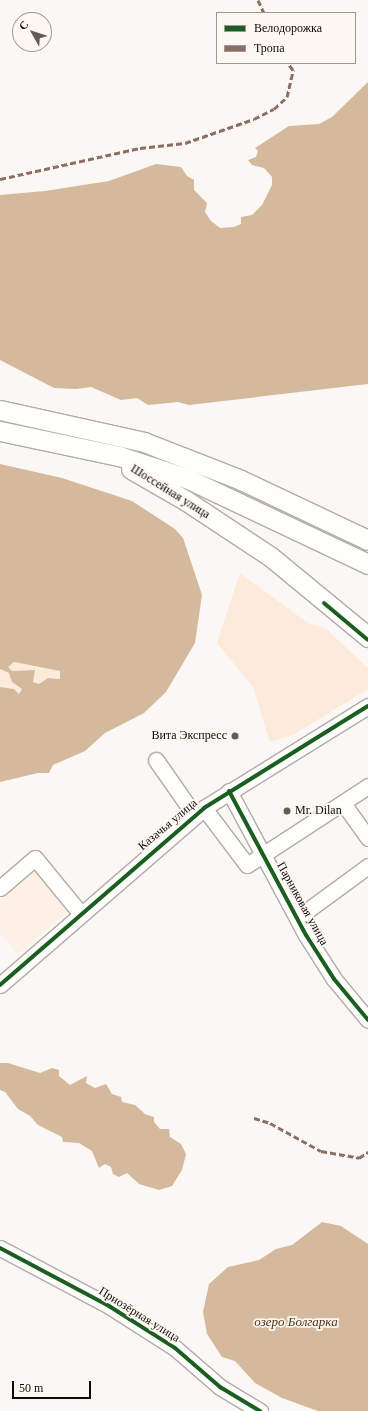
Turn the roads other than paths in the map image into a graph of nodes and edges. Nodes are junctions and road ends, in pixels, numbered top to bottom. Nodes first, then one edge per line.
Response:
1 (0, 410) edge
2 (0, 431) edge
3 (119, 456) junction
4 (368, 540) edge
5 (368, 564) edge
6 (368, 639) edge
7 (368, 706) edge
8 (156, 760) dead end
9 (368, 786) edge
10 (229, 791) junction
11 (344, 803) junction
12 (199, 812) junction
13 (368, 838) edge
14 (263, 854) junction
15 (368, 866) edge
16 (0, 888) edge
17 (81, 914) junction
18 (297, 918) junction
19 (0, 985) edge
20 (368, 1020) edge
21 (0, 1248) edge
22 (259, 1411) edge

1 - 4 main road
2 - 3 main road
3 - 5 main road, Шоссейная улица
3 - 6 main road, Шоссейная улица
7 - 10 street, Казачья улица
8 - 12 street
9 - 11 street
10 - 12 street, Казачья улица
10 - 14 street, Парниковая улица
11 - 13 street
11 - 14 street
12 - 14 street
12 - 17 street, Казачья улица
14 - 18 street, Парниковая улица
15 - 18 street
16 - 17 street
17 - 19 street, Казачья улица
18 - 20 street, Парниковая улица
21 - 22 street, Приозёрная улица

